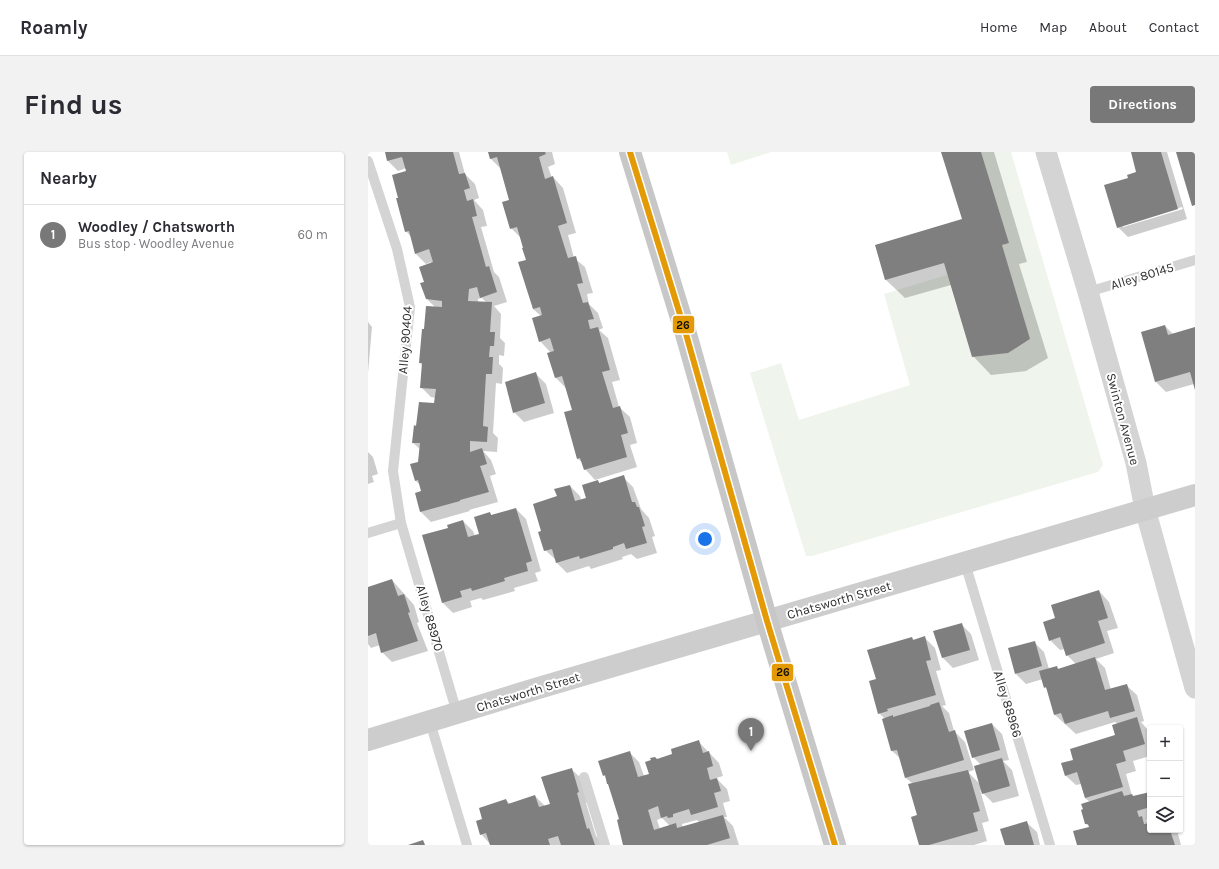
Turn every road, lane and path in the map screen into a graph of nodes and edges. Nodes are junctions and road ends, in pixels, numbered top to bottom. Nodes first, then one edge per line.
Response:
1 (630, 152) edge
2 (1046, 152) edge
3 (368, 161) edge
4 (1195, 260) edge
5 (1088, 292) junction
6 (1195, 495) edge
7 (1145, 510) junction
8 (401, 523) junction
9 (368, 533) edge
10 (965, 563) junction
11 (766, 621) junction
12 (1195, 688) edge
13 (457, 714) junction
14 (430, 722) junction
15 (368, 740) edge
16 (584, 777) dead end
17 (467, 845) edge
18 (605, 845) edge
19 (835, 845) edge
20 (1050, 845) edge

1 - 11 main road
2 - 5 street, Swinton Avenue
3 - 8 lane, Alley 90404
4 - 5 lane, Alley 80145
5 - 7 street, Swinton Avenue
6 - 7 main road, Chatsworth Street
7 - 10 main road, Chatsworth Street
7 - 12 street, Swinton Avenue
8 - 9 lane
8 - 13 lane, Alley 88970
10 - 11 main road, Chatsworth Street
10 - 20 lane, Alley 88966
11 - 13 main road, Chatsworth Street
11 - 19 main road
13 - 14 main road, Chatsworth Street
14 - 15 main road, Chatsworth Street
14 - 17 lane
16 - 18 lane

